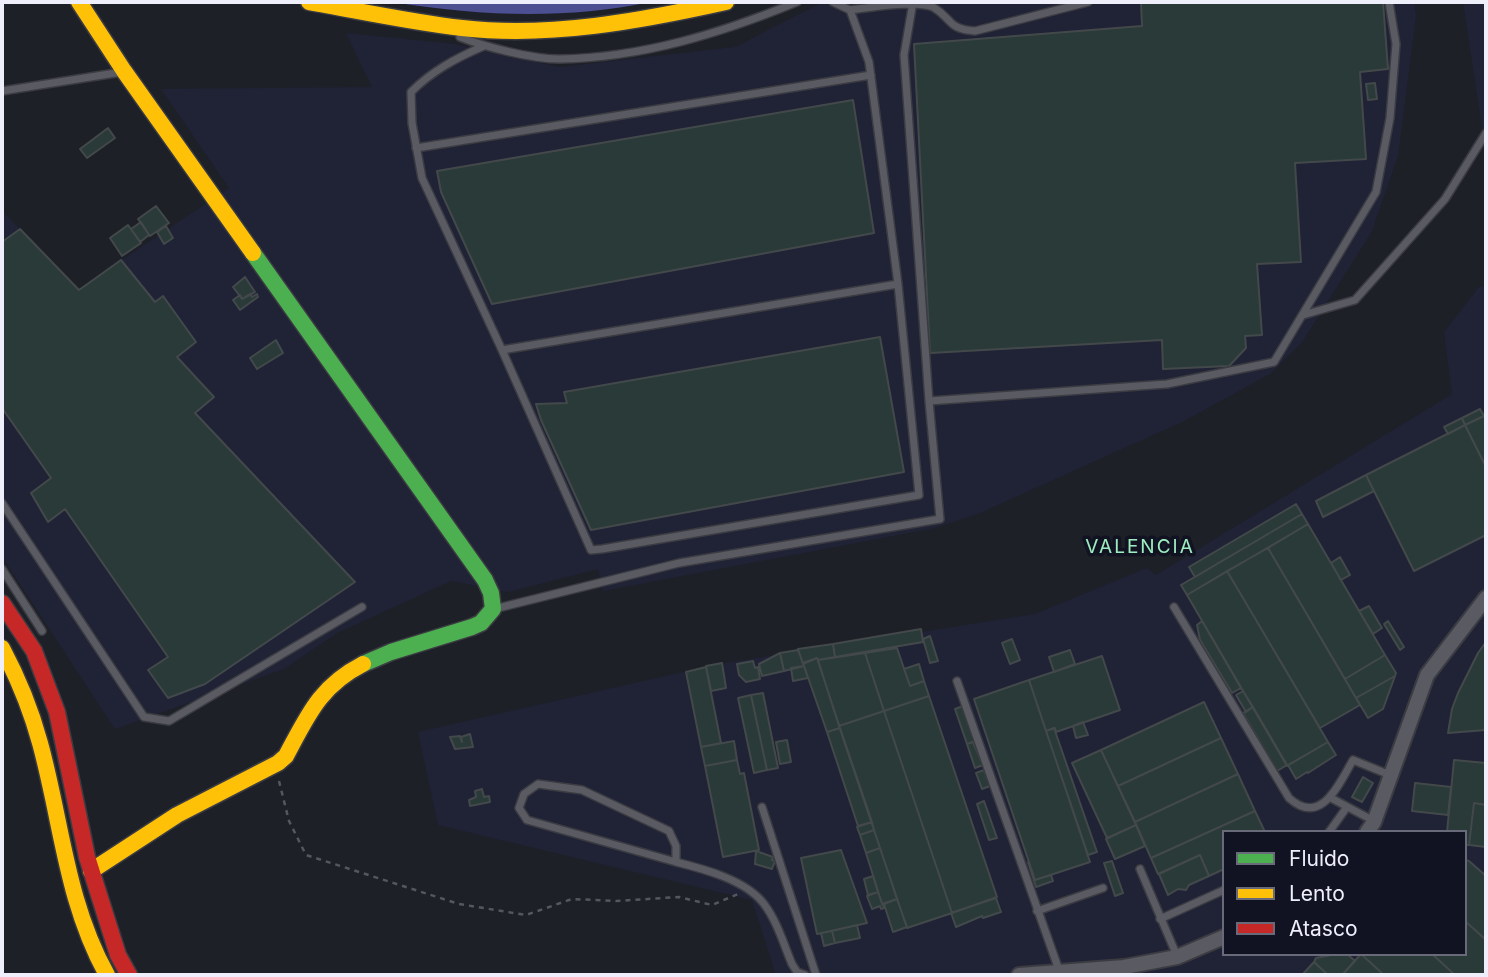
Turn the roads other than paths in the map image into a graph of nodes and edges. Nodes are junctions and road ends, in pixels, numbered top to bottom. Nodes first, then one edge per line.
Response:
1 (79, 2) edge
2 (309, 2) edge
3 (726, 2) edge
4 (797, 2) edge
5 (833, 2) edge
6 (913, 2) edge
7 (1088, 2) edge
8 (1390, 2) edge
9 (850, 10) junction
10 (413, 19) junction
11 (484, 47) junction
12 (124, 71) junction
13 (871, 75) junction
14 (2, 91) edge
15 (1486, 133) edge
16 (416, 148) junction
17 (898, 284) junction
18 (1302, 315) junction
19 (502, 350) junction
20 (929, 401) junction
21 (2, 503) edge
22 (2, 569) edge
23 (1486, 598) edge
24 (2, 603) edge
25 (362, 607) dead end
26 (1174, 607) dead end
27 (493, 609) junction
28 (2, 626) edge
29 (42, 631) dead end
30 (2, 648) edge
31 (2, 675) edge
32 (957, 681) dead end
33 (1391, 775) junction
34 (1331, 798) junction
35 (762, 807) dead end
36 (1347, 807) junction
37 (1371, 827) edge
38 (1330, 830) edge
39 (676, 862) junction
40 (1140, 869) dead end
41 (91, 871) junction
42 (1103, 888) dead end
43 (1222, 891) edge
44 (1037, 911) junction
45 (1160, 919) junction
46 (1222, 938) edge
47 (1177, 957) junction
48 (1059, 971) junction
49 (1128, 971) edge
50 (95, 975) edge
51 (107, 975) edge
52 (117, 975) edge
53 (130, 975) edge
54 (805, 975) edge
55 (816, 975) edge
56 (1019, 975) edge

1 - 12 main road
2 - 10 main road
3 - 10 main road
4 - 11 lane
5 - 9 lane
6 - 7 lane
6 - 9 lane
6 - 20 lane
8 - 18 lane
9 - 13 lane
10 - 11 lane
11 - 16 lane
12 - 14 lane
12 - 27 main road
13 - 16 lane
13 - 17 lane
15 - 18 lane
16 - 19 lane
17 - 19 lane
17 - 19 lane
18 - 20 lane
20 - 27 lane
21 - 25 lane
22 - 29 lane
23 - 33 street
24 - 41 main road
26 - 34 lane
27 - 41 main road
28 - 52 main road
30 - 51 main road
31 - 50 main road
32 - 44 lane
33 - 34 lane
33 - 37 street
34 - 36 lane
35 - 55 lane
36 - 37 lane
36 - 38 lane
39 - 39 lane
39 - 54 lane
40 - 45 lane
41 - 53 main road
42 - 44 lane
43 - 45 lane
44 - 48 lane
45 - 47 lane
46 - 47 street
47 - 49 street
48 - 49 street
48 - 56 street

